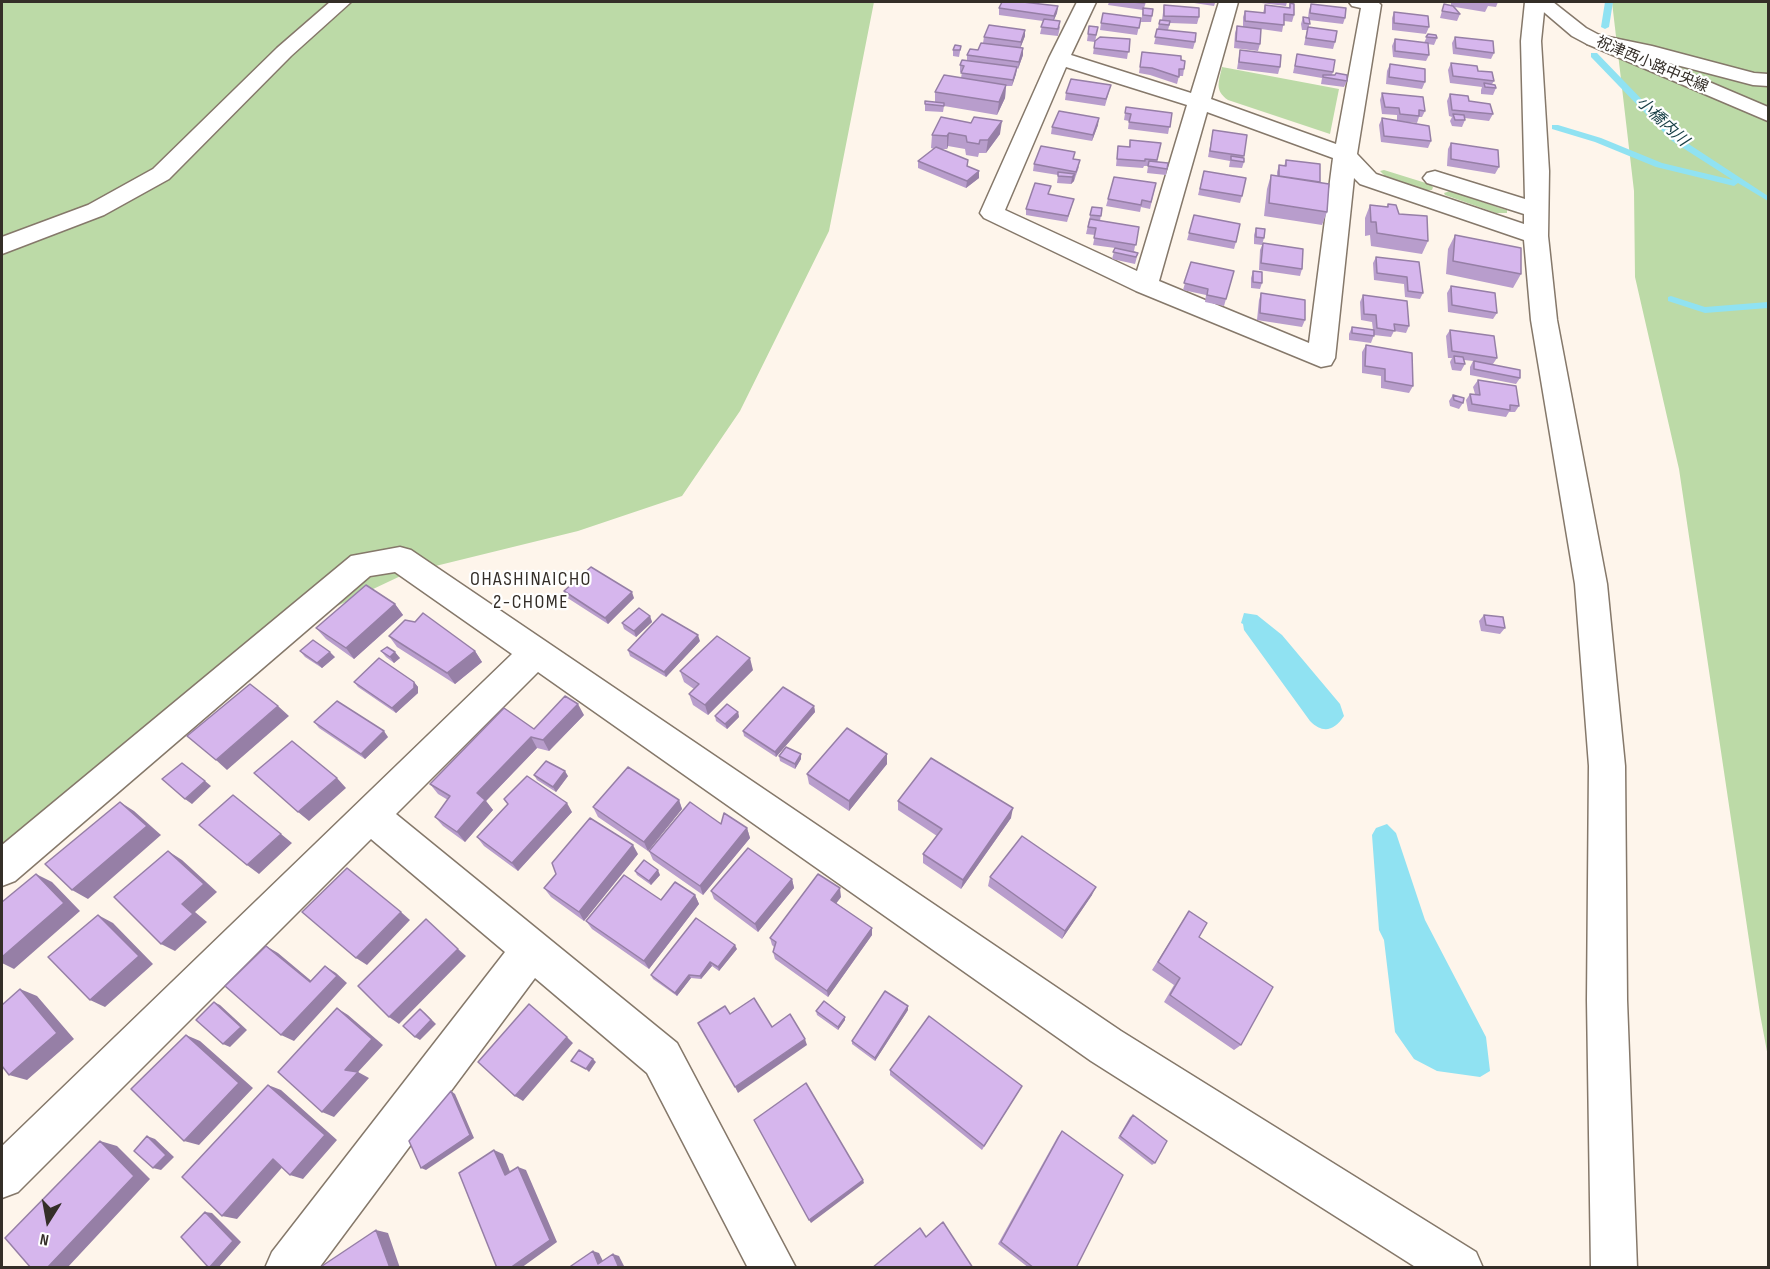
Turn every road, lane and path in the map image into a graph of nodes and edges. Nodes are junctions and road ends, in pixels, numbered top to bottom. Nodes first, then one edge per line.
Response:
1 (341, 2) edge
2 (1086, 2) edge
3 (1229, 2) edge
4 (1359, 2) edge
5 (1535, 2) edge
6 (1542, 2) edge
7 (1594, 40) junction
8 (1059, 58) junction
9 (1768, 80) edge
10 (1199, 102) junction
11 (1768, 115) edge
12 (1345, 155) junction
13 (1385, 162) dead end
14 (1418, 172) dead end
15 (1536, 223) junction
16 (2, 246) edge
17 (1145, 285) junction
18 (535, 653) junction
19 (371, 816) junction
20 (2, 868) edge
21 (531, 950) junction
22 (2, 1176) edge
23 (288, 1268) edge
24 (772, 1268) edge
25 (1460, 1268) edge
26 (1614, 1268) edge

1 - 16 street
2 - 8 street
3 - 10 street
4 - 12 street
5 - 15 street
6 - 7 street, 祝津西小路中央線
7 - 9 street
7 - 11 street, 祝津西小路中央線
8 - 10 street
8 - 17 street
10 - 12 street
10 - 17 street
12 - 13 street
12 - 15 street
12 - 17 street
14 - 15 street
15 - 26 street
18 - 19 street
18 - 20 street
18 - 25 street
19 - 21 street
19 - 22 street
21 - 23 street
21 - 24 street

